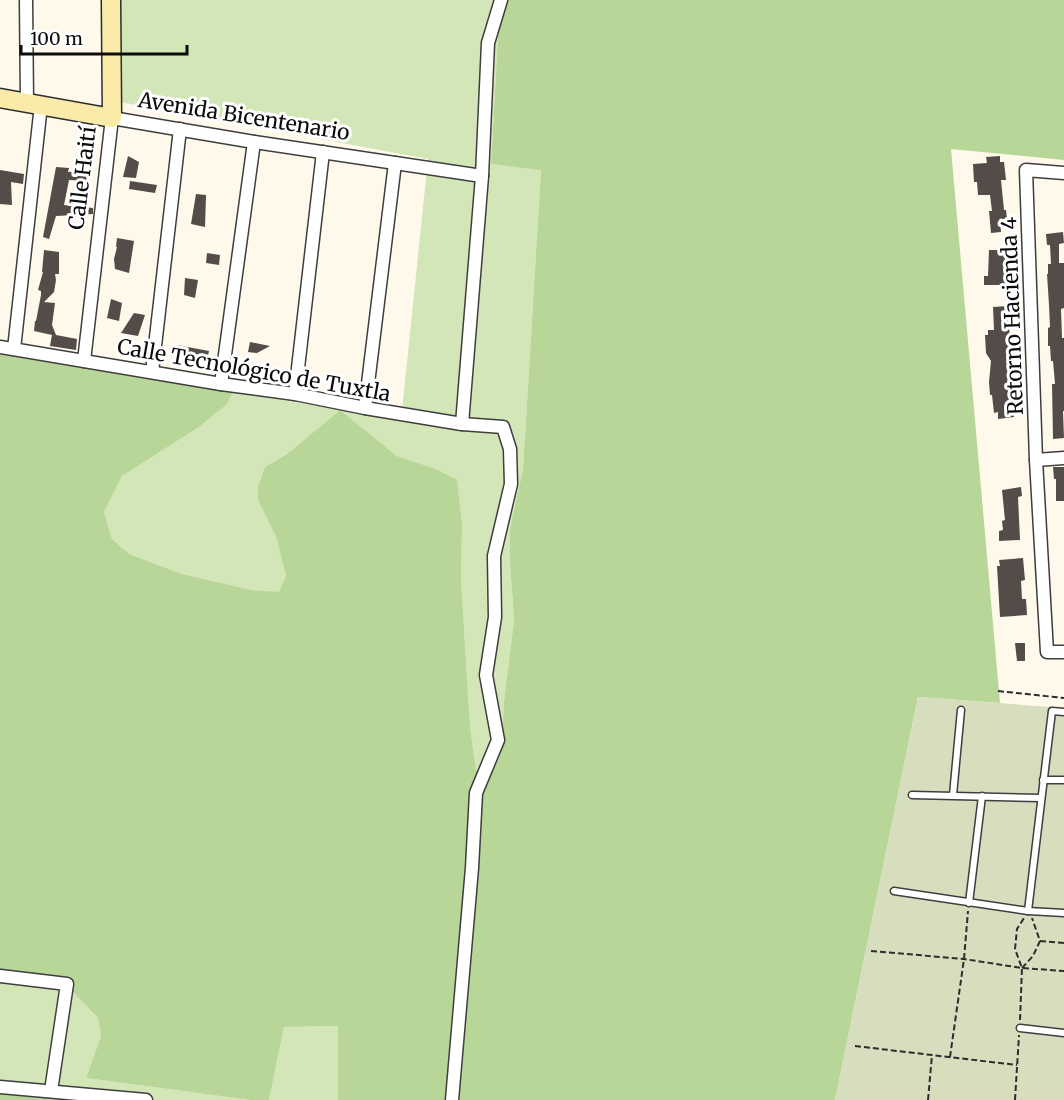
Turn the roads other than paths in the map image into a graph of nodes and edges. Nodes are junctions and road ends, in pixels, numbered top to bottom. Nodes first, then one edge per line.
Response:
1 (26, 0) edge
2 (111, 0) edge
3 (501, 0) edge
4 (0, 98) edge
5 (34, 104) junction
6 (112, 118) junction
7 (180, 129) junction
8 (254, 142) junction
9 (323, 152) junction
10 (395, 163) junction
11 (1064, 173) edge
12 (482, 176) junction
13 (0, 347) edge
14 (14, 349) junction
15 (84, 361) junction
16 (152, 372) junction
17 (221, 384) junction
18 (295, 394) junction
19 (365, 408) junction
20 (462, 424) junction
21 (1064, 458) edge
22 (1036, 460) junction
23 (1064, 652) edge
24 (961, 710) dead end
25 (1064, 712) edge
26 (1043, 780) junction
27 (1064, 780) edge
28 (912, 795) dead end
29 (953, 795) junction
30 (982, 796) junction
31 (1041, 798) junction
32 (894, 891) dead end
33 (969, 903) junction
34 (1028, 911) junction
35 (1064, 913) edge
36 (0, 976) edge
37 (1020, 1028) dead end
38 (1064, 1033) edge
39 (0, 1087) edge
40 (51, 1091) junction
41 (146, 1100) edge
42 (452, 1100) edge

1 - 5 street
2 - 6 street, Calle Haití
3 - 12 street
4 - 5 street, Avenida Bicentenario
5 - 6 street, Avenida Bicentenario
5 - 14 street
6 - 7 street, Avenida Bicentenario
6 - 15 street, Calle Haití
7 - 8 street, Avenida Bicentenario
7 - 16 street
8 - 9 street, Avenida Bicentenario
8 - 17 street
9 - 10 street, Avenida Bicentenario
9 - 18 street
10 - 12 street, Avenida Bicentenario
10 - 19 street
11 - 22 street, Retorno Hacienda 4
12 - 20 street
13 - 14 street, Calle Tecnológico de Tuxtla
14 - 15 street, Calle Tecnológico de Tuxtla
15 - 16 street, Calle Tecnológico de Tuxtla
16 - 17 street, Calle Tecnológico de Tuxtla
17 - 18 street, Calle Tecnológico de Tuxtla
18 - 19 street, Calle Tecnológico de Tuxtla
19 - 20 street, Calle Tecnológico de Tuxtla
20 - 42 street, Calle Tecnológico de Tuxtla
21 - 22 street
22 - 23 street, Retorno Hacienda 4
24 - 29 lane
25 - 26 lane
26 - 27 lane
26 - 31 lane
28 - 29 lane
29 - 30 lane
30 - 31 lane
30 - 33 lane
31 - 34 lane
32 - 33 lane
33 - 34 lane
34 - 35 lane
36 - 40 street
37 - 38 lane
39 - 40 street
40 - 41 street

